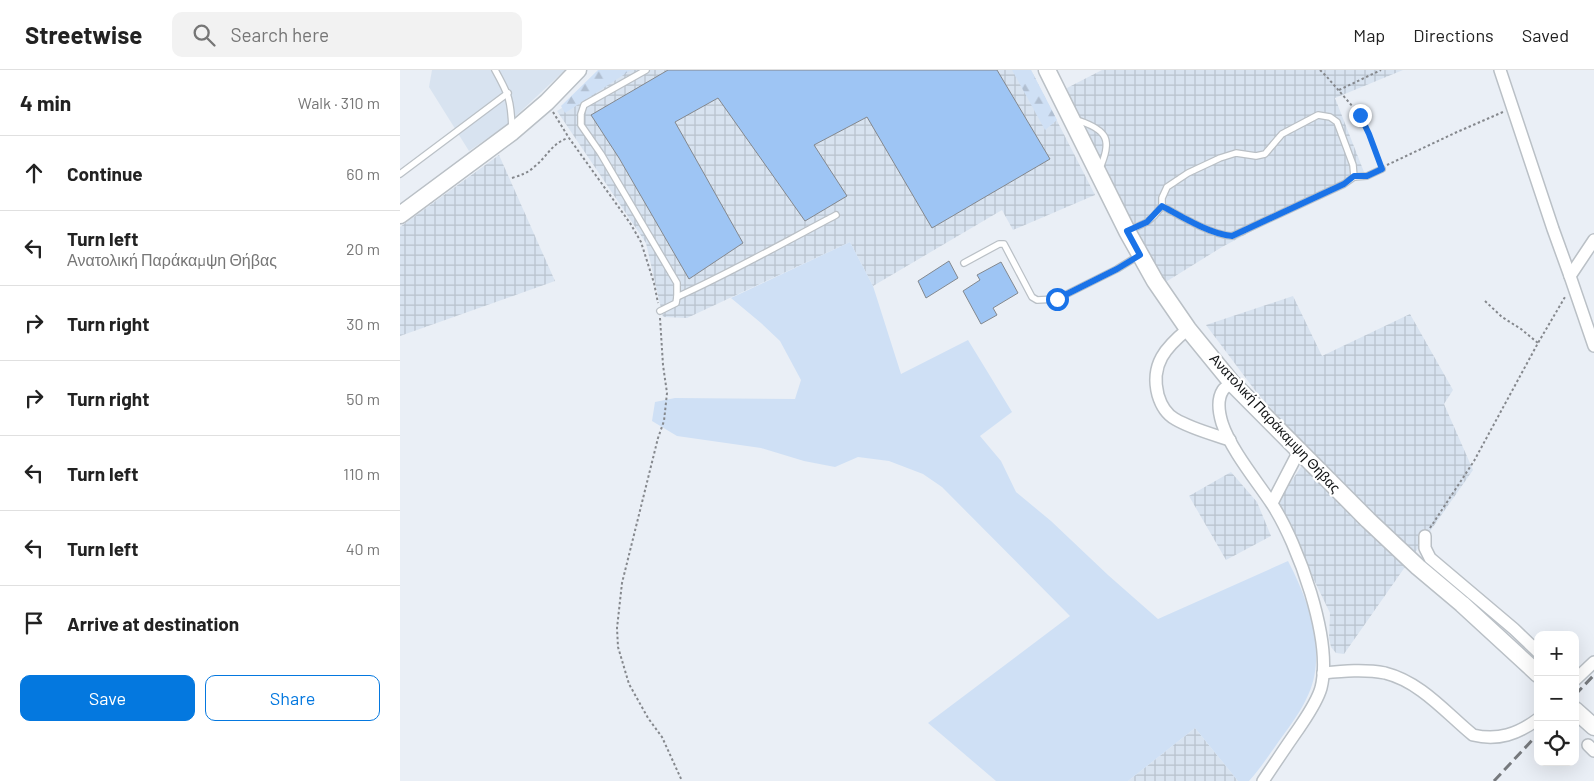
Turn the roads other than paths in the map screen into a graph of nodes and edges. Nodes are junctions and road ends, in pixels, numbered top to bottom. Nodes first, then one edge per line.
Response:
1 (495, 70) edge
2 (578, 70) edge
3 (646, 70) edge
4 (1047, 70) edge
5 (1500, 70) edge
6 (508, 93) junction
7 (512, 132) junction
8 (1382, 169) road end
9 (400, 174) edge
10 (1354, 176) junction
11 (1162, 206) junction
12 (400, 215) edge
13 (836, 215) dead end
14 (1127, 231) junction
15 (1594, 240) edge
16 (1140, 255) junction
17 (964, 263) dead end
18 (1571, 280) junction
19 (677, 297) junction
20 (660, 311) road end
21 (1188, 329) junction
22 (1594, 346) edge
23 (1232, 383) junction
24 (1230, 440) junction
25 (1299, 451) junction
26 (1272, 503) junction
27 (1425, 536) road end
28 (1534, 648) edge
29 (1594, 662) edge
30 (1534, 670) edge
31 (1323, 673) junction
32 (1579, 676) edge
33 (1579, 714) edge
34 (1535, 721) edge
35 (1594, 728) edge
36 (1263, 781) edge

1 - 6 lane
2 - 7 main road
3 - 19 lane
4 - 14 main road, Ανατολική Παράκαμψη Θήβας
5 - 18 street
6 - 7 lane
6 - 9 lane
7 - 12 main road
8 - 10 lane
10 - 11 lane
10 - 11 lane
11 - 14 lane
13 - 19 lane
14 - 16 main road, Ανατολική Παράκαμψη Θήβας
15 - 18 street
16 - 17 lane
16 - 21 main road, Ανατολική Παράκαμψη Θήβας
18 - 22 street
19 - 20 lane
21 - 23 main road, Ανατολική Παράκαμψη Θήβας
21 - 24 street
23 - 24 street
23 - 25 main road, Ανατολική Παράκαμψη Θήβας
24 - 26 street
25 - 26 street
25 - 30 main road, Ανατολική Παράκαμψη Θήβας
26 - 31 street
27 - 28 street
29 - 32 street
31 - 34 street
31 - 36 street
33 - 35 main road

